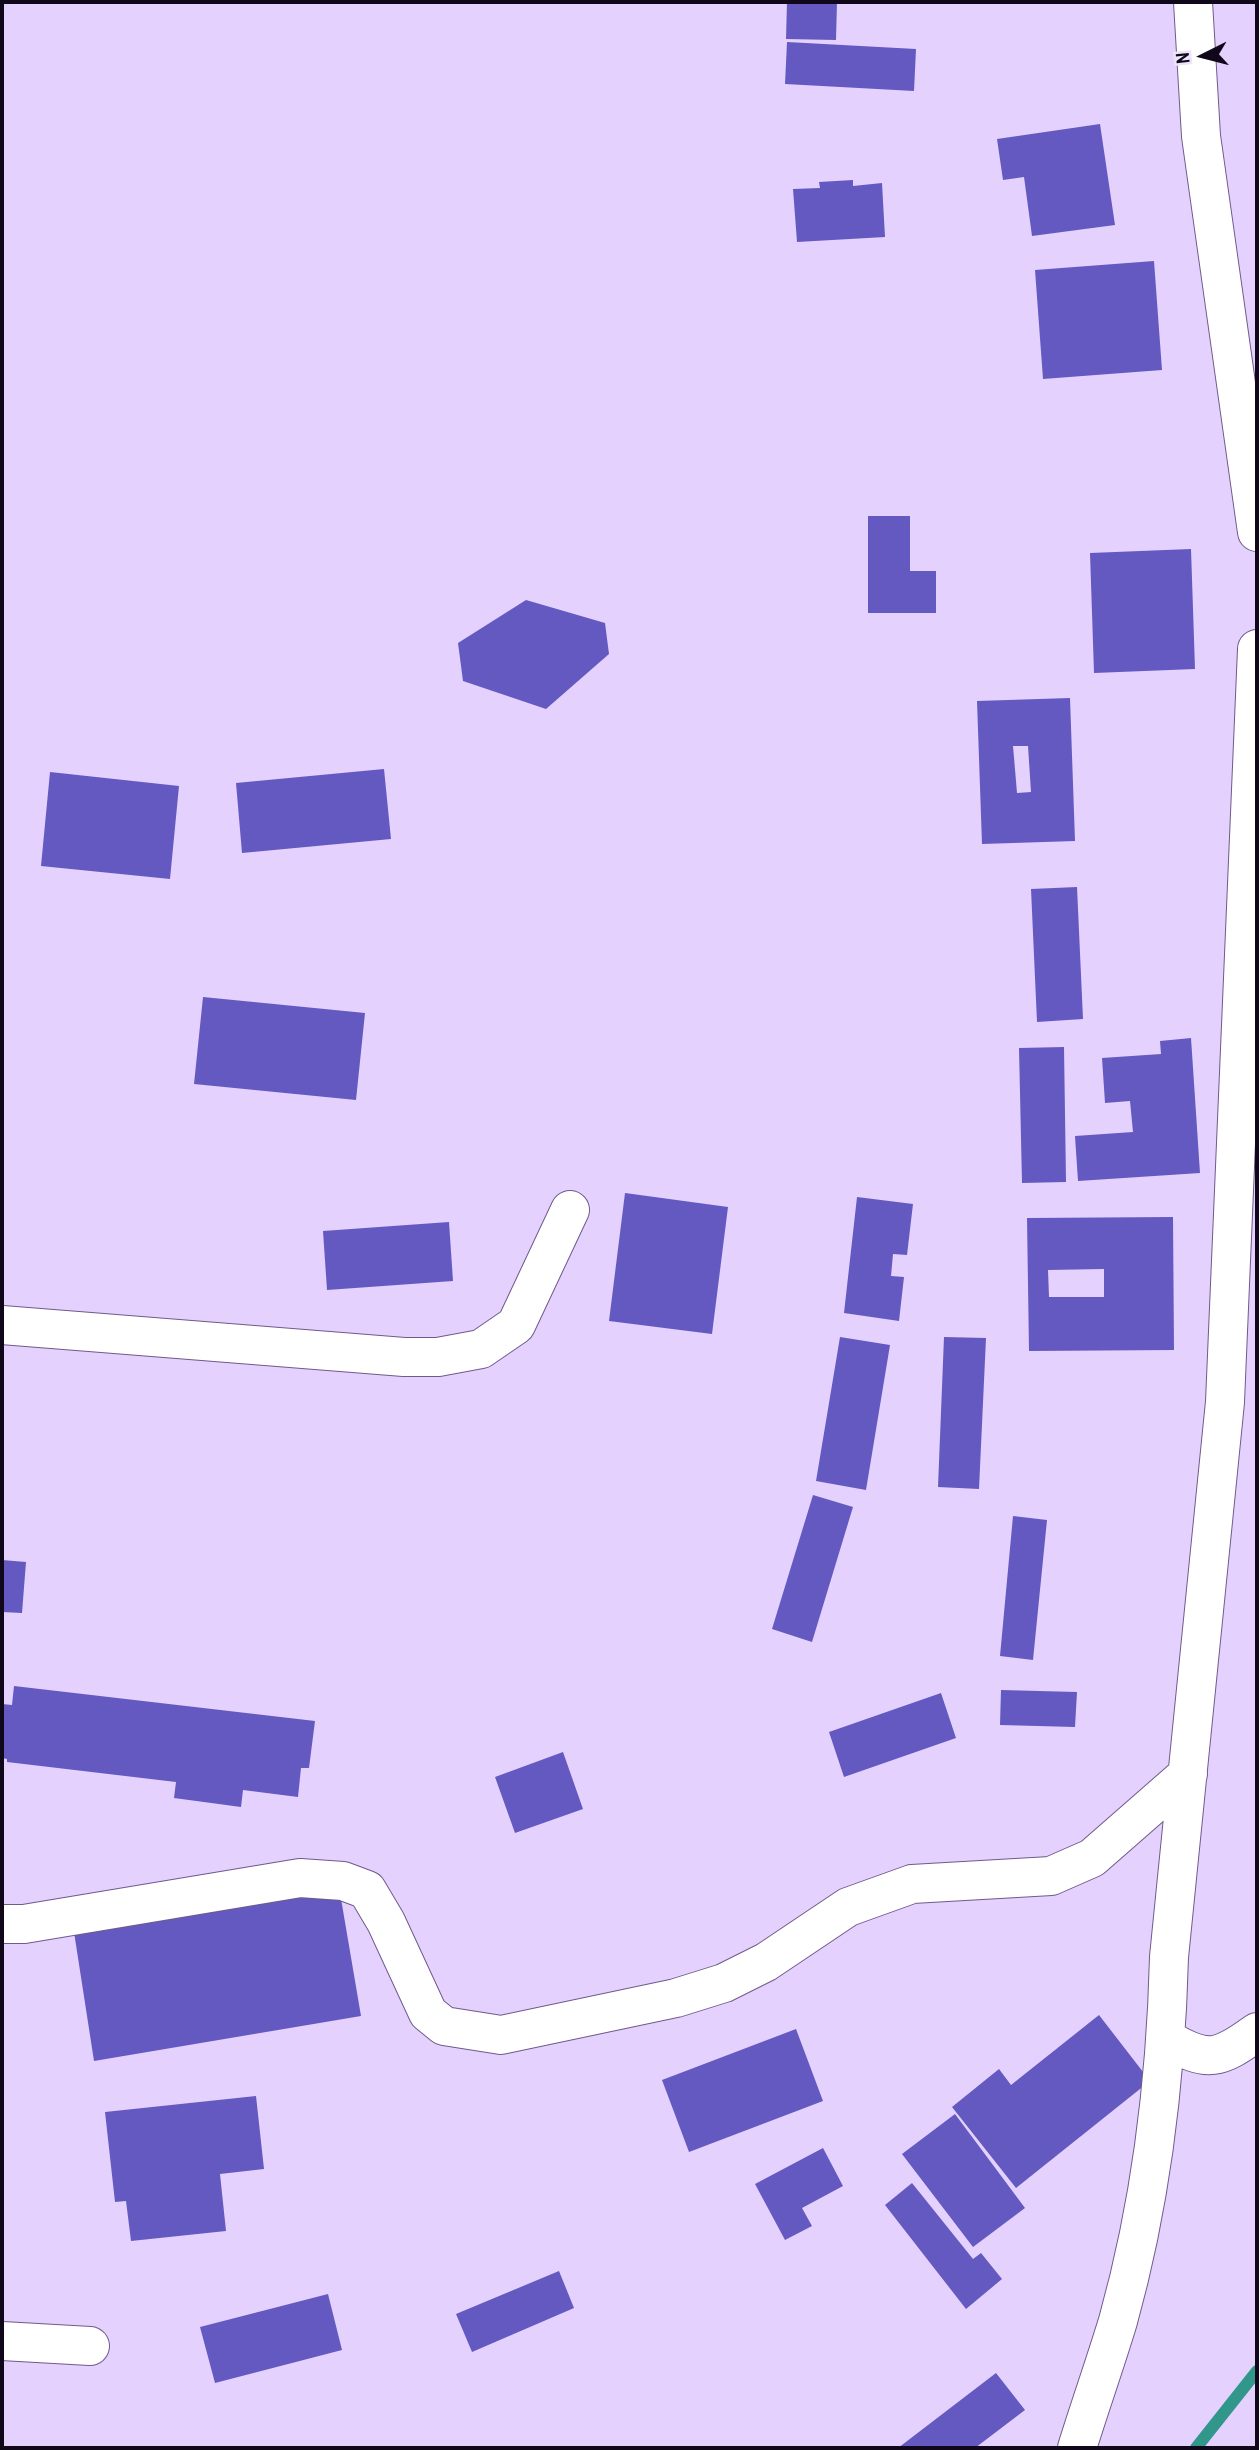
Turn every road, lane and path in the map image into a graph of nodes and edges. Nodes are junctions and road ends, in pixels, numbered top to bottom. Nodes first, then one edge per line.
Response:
1 (1194, 2) edge
2 (1257, 532) edge
3 (1257, 649) edge
4 (570, 1210) dead end
5 (1245, 1219) edge
6 (2, 1325) edge
7 (1188, 1774) junction
8 (2, 1924) edge
9 (1257, 2032) edge
10 (1167, 2039) junction
11 (2, 2341) edge
12 (90, 2346) dead end
13 (1077, 2448) edge

1 - 2 street
3 - 5 street
4 - 6 street
5 - 7 street
7 - 8 street
7 - 10 street
9 - 10 street
10 - 13 street
11 - 12 street

